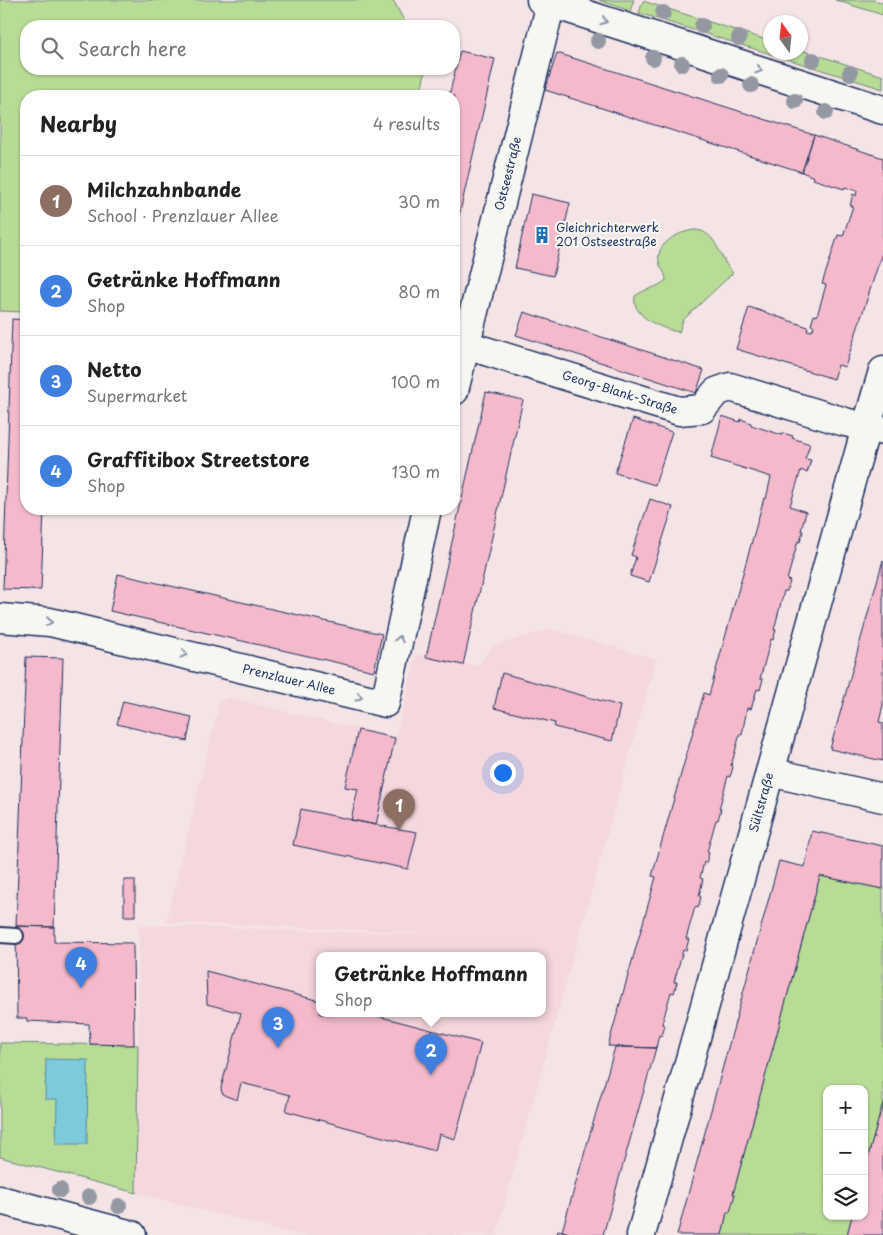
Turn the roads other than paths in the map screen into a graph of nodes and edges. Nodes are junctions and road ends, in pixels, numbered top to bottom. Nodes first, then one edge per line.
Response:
1 (546, 2) edge
2 (883, 110) edge
3 (466, 344) junction
4 (460, 368) edge
5 (883, 371) edge
6 (875, 429) edge
7 (426, 515) edge
8 (0, 618) edge
9 (770, 772) junction
10 (883, 798) edge
11 (0, 935) edge
12 (16, 936) dead end
13 (0, 1200) edge
14 (132, 1235) edge
15 (641, 1235) edge

1 -> 2 street, Ostseestraße
1 - 3 street, Ostseestraße
3 - 4 street
3 - 6 street, Georg-Blank-Straße
5 - 6 street, Sültstraße
6 - 9 street, Sültstraße
8 -> 7 street, Prenzlauer Allee
9 - 10 street
9 - 15 street, Sültstraße
11 - 12 lane
13 - 14 street

